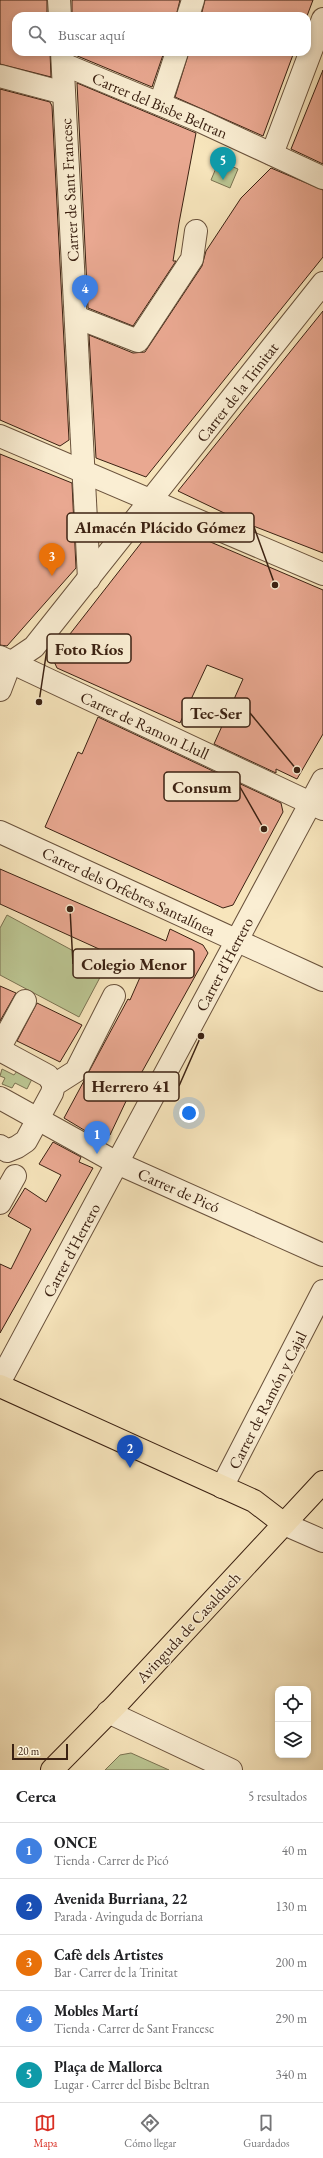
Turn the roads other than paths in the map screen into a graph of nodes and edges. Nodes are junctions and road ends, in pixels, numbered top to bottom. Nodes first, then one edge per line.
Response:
1 (59, 0) edge
2 (193, 0) edge
3 (60, 12) edge
4 (189, 12) edge
5 (323, 19) edge
6 (311, 51) edge
7 (175, 56) edge
8 (309, 56) edge
9 (62, 58) edge
10 (0, 76) edge
11 (64, 93) junction
12 (160, 104) junction
13 (272, 154) junction
14 (323, 178) edge
15 (195, 238) dead end
16 (323, 283) edge
17 (76, 317) junction
18 (0, 436) edge
19 (83, 472) junction
20 (151, 500) junction
21 (323, 574) edge
22 (89, 579) junction
23 (4, 663) edge
24 (0, 690) edge
25 (323, 780) edge
26 (317, 806) edge
27 (0, 832) edge
28 (237, 940) junction
29 (323, 980) edge
30 (114, 996) dead end
31 (25, 1001) dead end
32 (0, 1047) edge
33 (0, 1050) edge
34 (54, 1086) junction
35 (0, 1098) edge
36 (38, 1119) junction
37 (0, 1146) edge
38 (118, 1163) junction
39 (15, 1176) dead end
40 (0, 1202) edge
41 (323, 1255) edge
42 (323, 1291) edge
43 (0, 1381) edge
44 (0, 1386) edge
45 (323, 1482) edge
46 (222, 1487) junction
47 (284, 1524) junction
48 (323, 1541) edge
49 (108, 1712) junction
50 (52, 1770) edge
51 (230, 1770) edge

1 - 3 street
2 - 4 street
5 - 6 street
7 - 12 street
8 - 13 street
9 - 11 street, Carrer de Sant Francesc
9 - 12 street, Carrer del Bisbe Beltran
10 - 11 street
11 - 17 street, Carrer de Sant Francesc
12 - 13 street, Carrer del Bisbe Beltran
13 - 14 street, Carrer del Bisbe Beltran
15 - 17 street
16 - 20 street, Carrer de la Trinitat
17 - 19 street, Carrer de Sant Francesc
18 - 19 street
19 - 20 street
19 - 22 street
20 - 21 street
20 - 22 street, Carrer de la Trinitat
22 - 23 street, Carrer de la Trinitat
23 - 24 street
23 - 26 street, Carrer de Ramon Llull
25 - 26 street, Carrer d'Herrero
26 - 28 street, Carrer d'Herrero
27 - 28 street, Carrer dels Orfebres Santalínea
28 - 29 street, Carrer dels Orfebres Santalínea
28 - 38 street, Carrer d'Herrero
30 - 34 street
31 - 32 street
33 - 34 street
34 - 36 street
35 - 36 street, Carrer de Picó
36 - 37 street
36 - 38 street, Carrer de Picó
38 - 41 street, Carrer de Picó
38 - 43 street, Carrer d'Herrero
39 - 40 street
42 - 46 street, Carrer de Ramón y Cajal
44 - 46 main road
45 - 47 main road, Avinguda de Casalduch
46 - 47 main road
47 - 48 street
47 - 49 main road, Avinguda de Casalduch
49 - 50 main road, Avinguda de Casalduch
49 - 51 street

